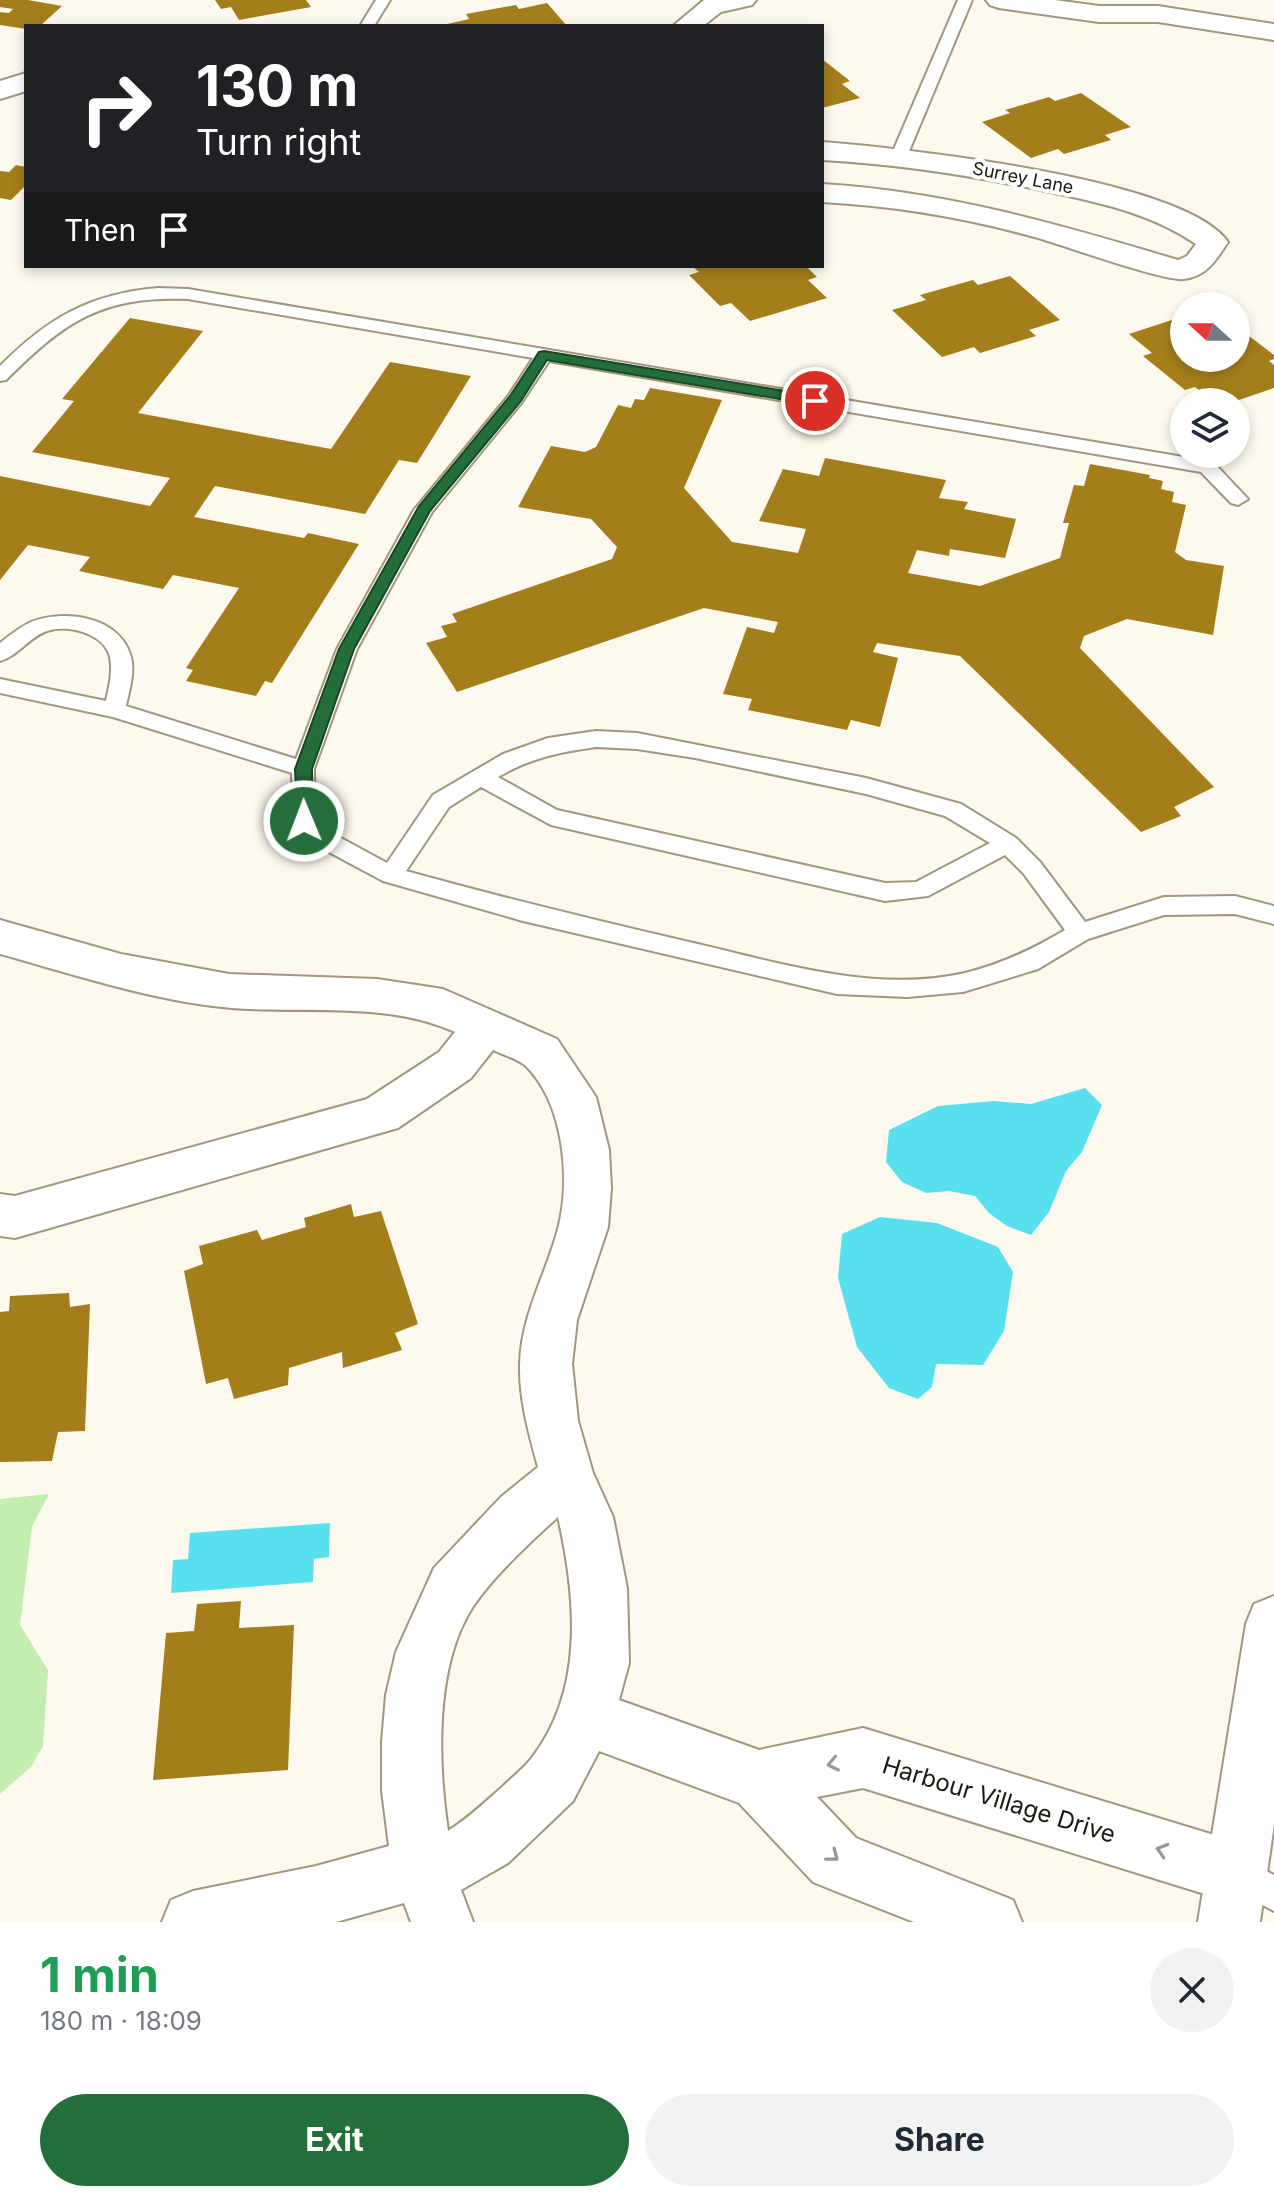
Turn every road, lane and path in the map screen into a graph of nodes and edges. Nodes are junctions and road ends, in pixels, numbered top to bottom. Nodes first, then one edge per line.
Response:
1 (383, 0) edge
2 (743, 0) edge
3 (965, 0) edge
4 (999, 0) edge
5 (713, 3) edge
6 (1102, 7) edge
7 (368, 24) edge
8 (688, 24) edge
9 (1274, 32) edge
10 (1274, 49) edge
11 (24, 82) edge
12 (0, 91) edge
13 (824, 151) edge
14 (899, 156) junction
15 (824, 193) edge
16 (544, 355) junction
17 (0, 376) edge
18 (1238, 499) dead end
19 (0, 654) edge
20 (0, 686) edge
21 (115, 710) junction
22 (303, 769) junction
23 (481, 777) junction
24 (1008, 844) junction
25 (391, 875) junction
26 (1274, 915) edge
27 (1080, 933) junction
28 (0, 937) edge
29 (485, 1027) junction
30 (0, 1215) edge
31 (567, 1476) junction
32 (1274, 1624) edge
33 (586, 1717) junction
34 (759, 1780) junction
35 (422, 1867) junction
36 (1247, 1896) edge
37 (193, 1922) edge
38 (442, 1922) edge
39 (991, 1922) edge

1 - 7 lane
2 - 5 street
3 - 14 lane
4 - 6 street
5 - 8 street
6 - 9 street
6 - 10 street
11 - 12 street
13 - 14 street, Surrey Lane
14 - 15 street, Surrey Lane
16 - 17 lane
16 - 18 lane
16 - 22 lane
19 - 21 lane
20 - 21 lane
21 - 22 lane
22 - 25 lane
23 - 24 lane
23 - 24 lane
23 - 25 lane
24 - 27 lane
25 - 27 lane
26 - 27 lane
28 - 29 street
29 - 30 street
29 - 31 street
31 - 33 street
31 - 35 street
32 - 36 street
33 - 34 street
33 - 35 street
36 -> 34 street, Harbour Village Drive
34 -> 39 street
35 - 37 street
35 - 38 street

